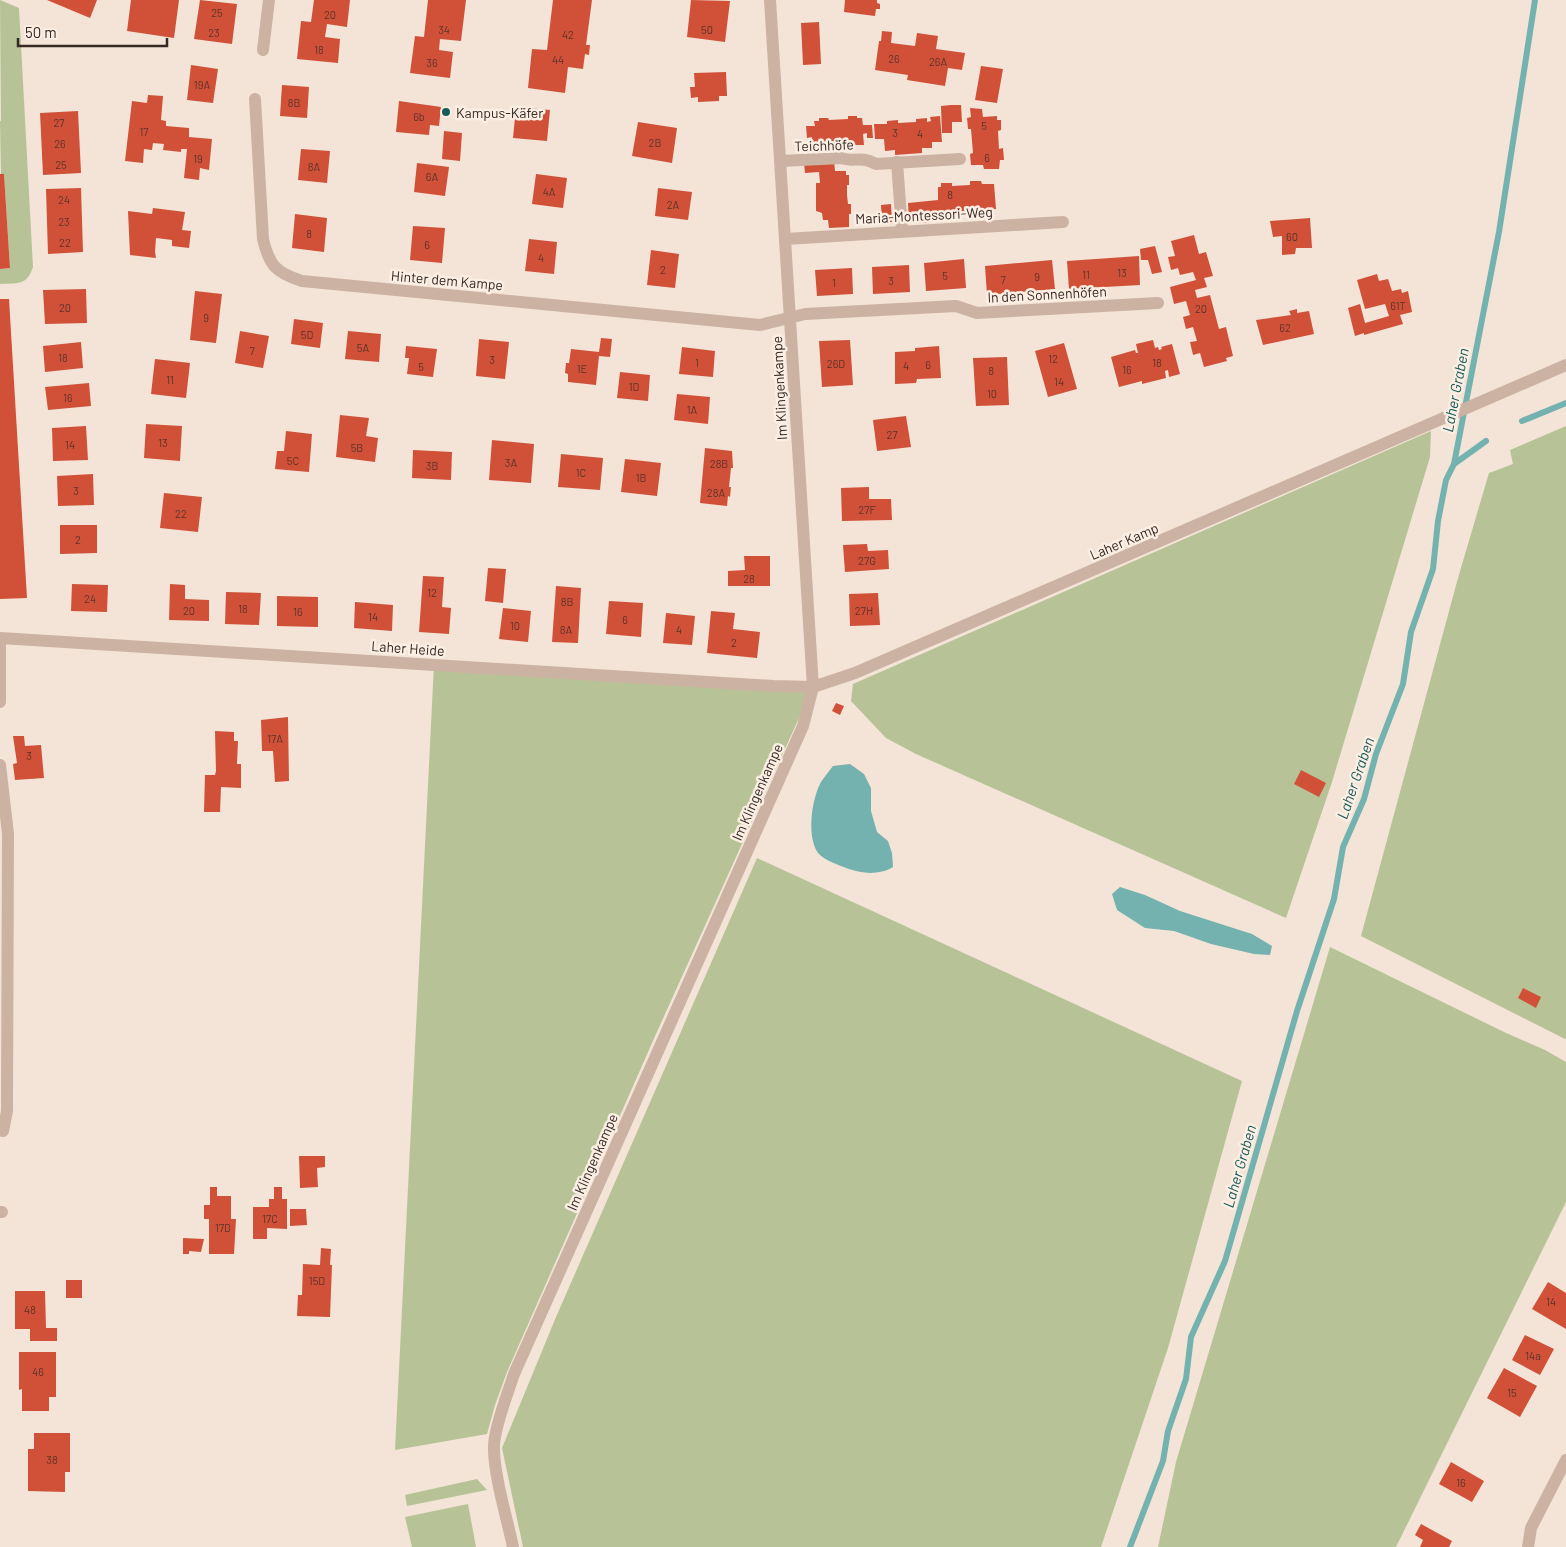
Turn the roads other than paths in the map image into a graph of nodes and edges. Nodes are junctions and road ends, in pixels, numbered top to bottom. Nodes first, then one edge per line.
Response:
1 (269, 0) edge
2 (770, 0) edge
3 (263, 50) dead end
4 (255, 99) dead end
5 (960, 159) dead end
6 (781, 161) junction
7 (897, 162) junction
8 (1063, 222) dead end
9 (902, 231) junction
10 (786, 239) junction
11 (1158, 303) dead end
12 (790, 318) junction
13 (1566, 365) edge
14 (0, 638) edge
15 (813, 687) junction
16 (0, 702) edge
17 (0, 765) edge
18 (3, 1131) dead end
19 (1566, 1460) edge
20 (513, 1547) edge
21 (1528, 1547) edge

1 - 3 street
2 - 6 street, Im Klingenkampe
4 - 12 street, Hinter dem Kampe
5 - 7 street, Teichhöfe
6 - 7 street, Teichhöfe
6 - 10 street, Im Klingenkampe
7 - 9 street
8 - 9 street, Maria-Montessori-Weg
9 - 10 street, Maria-Montessori-Weg
10 - 12 street, Im Klingenkampe
11 - 12 street, In den Sonnenhöfen
12 - 15 street, Im Klingenkampe
13 - 15 street, Laher Kamp
14 - 15 street, Laher Heide
14 - 16 street
15 - 20 street, Im Klingenkampe
17 - 18 street
19 - 21 street

